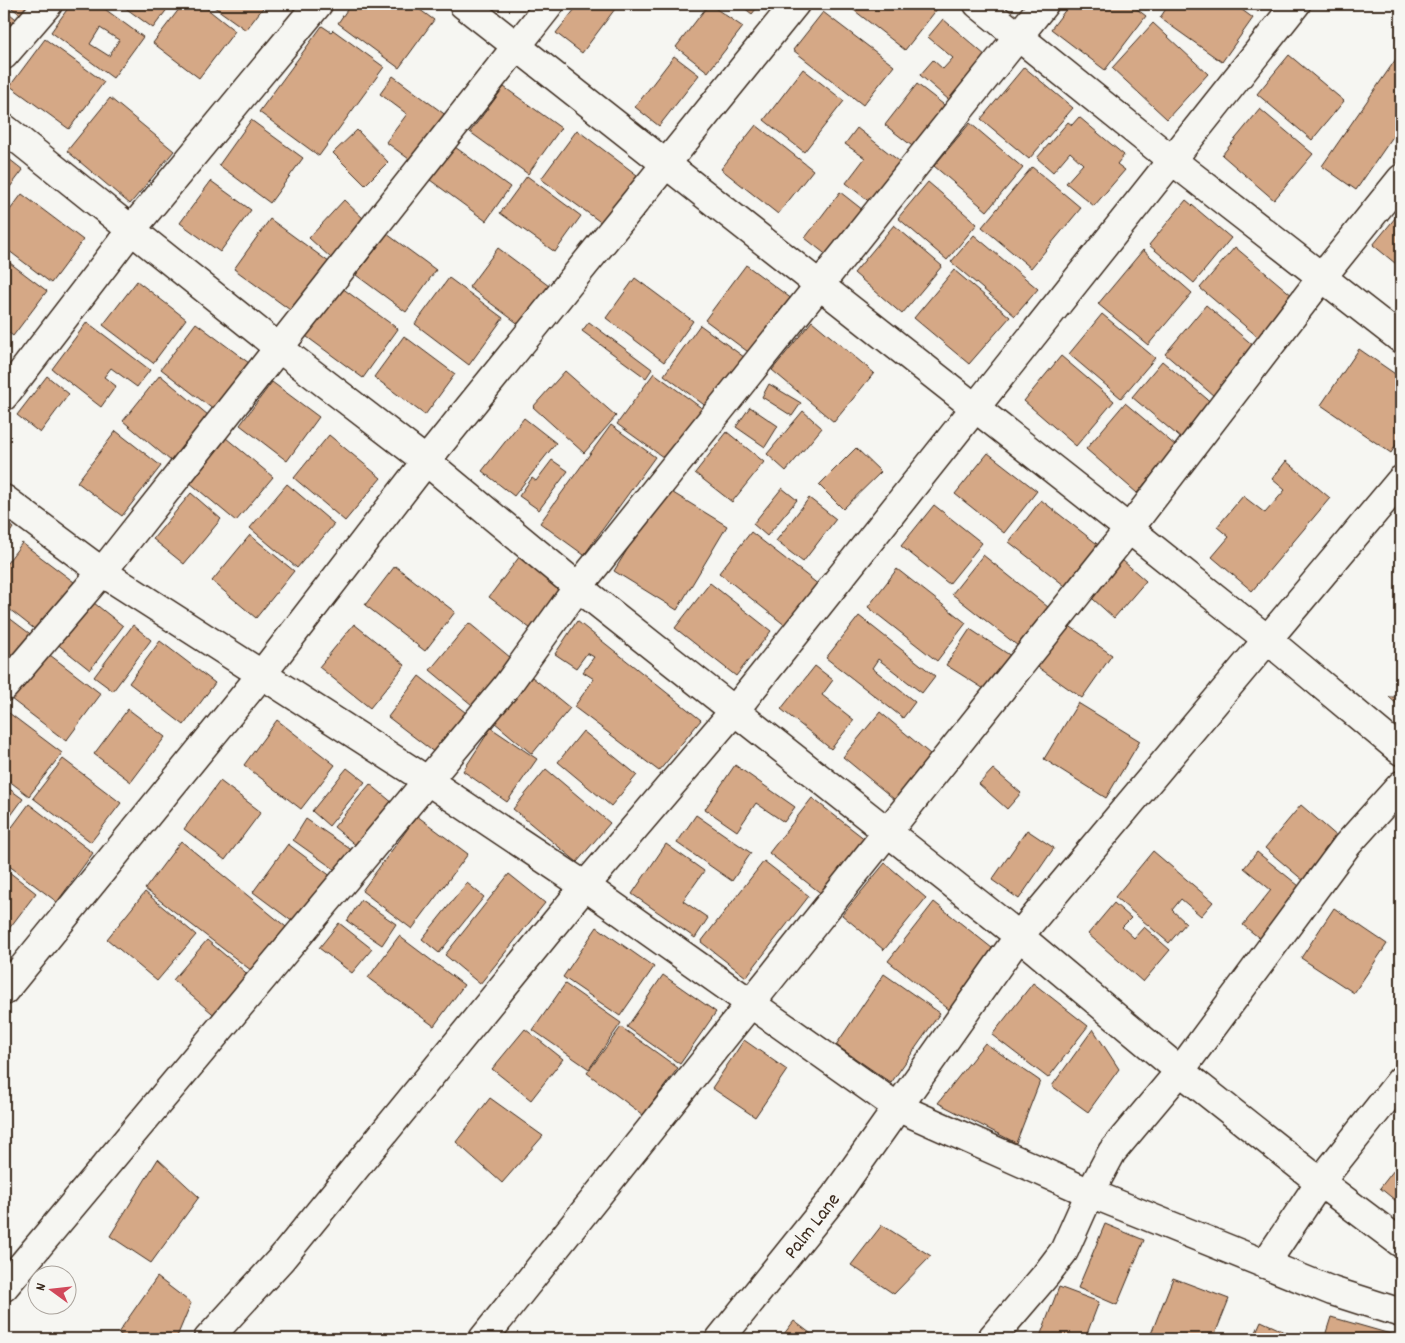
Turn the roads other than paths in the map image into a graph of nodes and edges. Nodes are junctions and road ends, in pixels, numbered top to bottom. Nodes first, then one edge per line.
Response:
1 (48, 4) edge
2 (318, 4) edge
3 (463, 4) edge
4 (550, 4) edge
5 (795, 4) edge
6 (978, 4) edge
7 (1044, 4) edge
8 (1296, 4) edge
9 (1018, 36) junction
10 (515, 47) junction
11 (4, 55) edge
12 (4, 128) edge
13 (1173, 161) junction
14 (666, 162) junction
15 (1401, 179) edge
16 (132, 229) junction
17 (1324, 276) junction
18 (822, 285) junction
19 (1401, 339) edge
20 (279, 348) junction
21 (4, 396) edge
22 (976, 407) junction
23 (426, 462) junction
24 (1401, 480) edge
25 (4, 499) edge
26 (1129, 529) junction
27 (102, 572) junction
28 (578, 587) junction
29 (1268, 640) junction
30 (262, 674) junction
31 (4, 686) edge
32 (735, 710) junction
33 (1401, 751) edge
34 (428, 781) junction
35 (1401, 785) edge
36 (887, 831) junction
37 (585, 886) junction
38 (1019, 936) junction
39 (4, 991) edge
40 (751, 1004) junction
41 (1180, 1071) junction
42 (1401, 1080) edge
43 (897, 1107) junction
44 (1320, 1182) junction
45 (1090, 1193) junction
46 (1401, 1243) edge
47 (1265, 1264) junction
48 (4, 1287) edge
49 (1401, 1312) edge
50 (208, 1339) edge
51 (483, 1339) edge
52 (720, 1339) edge
53 (991, 1339) edge

1 - 11 street
2 - 16 street
3 - 10 street
4 - 10 street
5 - 14 street
6 - 9 street
7 - 9 street
8 - 13 street
9 - 13 street
9 - 18 street
10 - 14 street
10 - 20 street
12 - 16 street
13 - 17 street
13 - 22 street
14 - 18 street
14 - 23 street
15 - 17 street
16 - 20 street
16 - 21 street
17 - 19 street
17 - 26 street
18 - 22 street
18 - 28 street
20 - 23 street
20 - 27 street
22 - 26 street
22 - 32 street
23 - 28 street
23 - 30 street
24 - 29 street, Palm Lane
25 - 27 street
26 - 29 street
26 - 36 street
27 - 30 street
27 - 31 street
28 - 32 street
28 - 34 street
29 - 33 street
29 - 38 street, Palm Lane
30 - 34 street
30 - 39 street
32 - 36 street
32 - 37 street
34 - 37 street
34 - 48 street
35 - 41 street
36 - 38 street
36 - 40 street
37 - 40 street
37 - 50 street
38 - 41 street
38 - 43 street, Palm Lane
40 - 43 street
40 - 51 street
41 - 44 street
41 - 45 street
42 - 44 street
43 - 45 street
43 - 52 street, Palm Lane
44 - 46 street
44 - 47 street
45 - 47 street
45 - 53 street
47 - 49 street

